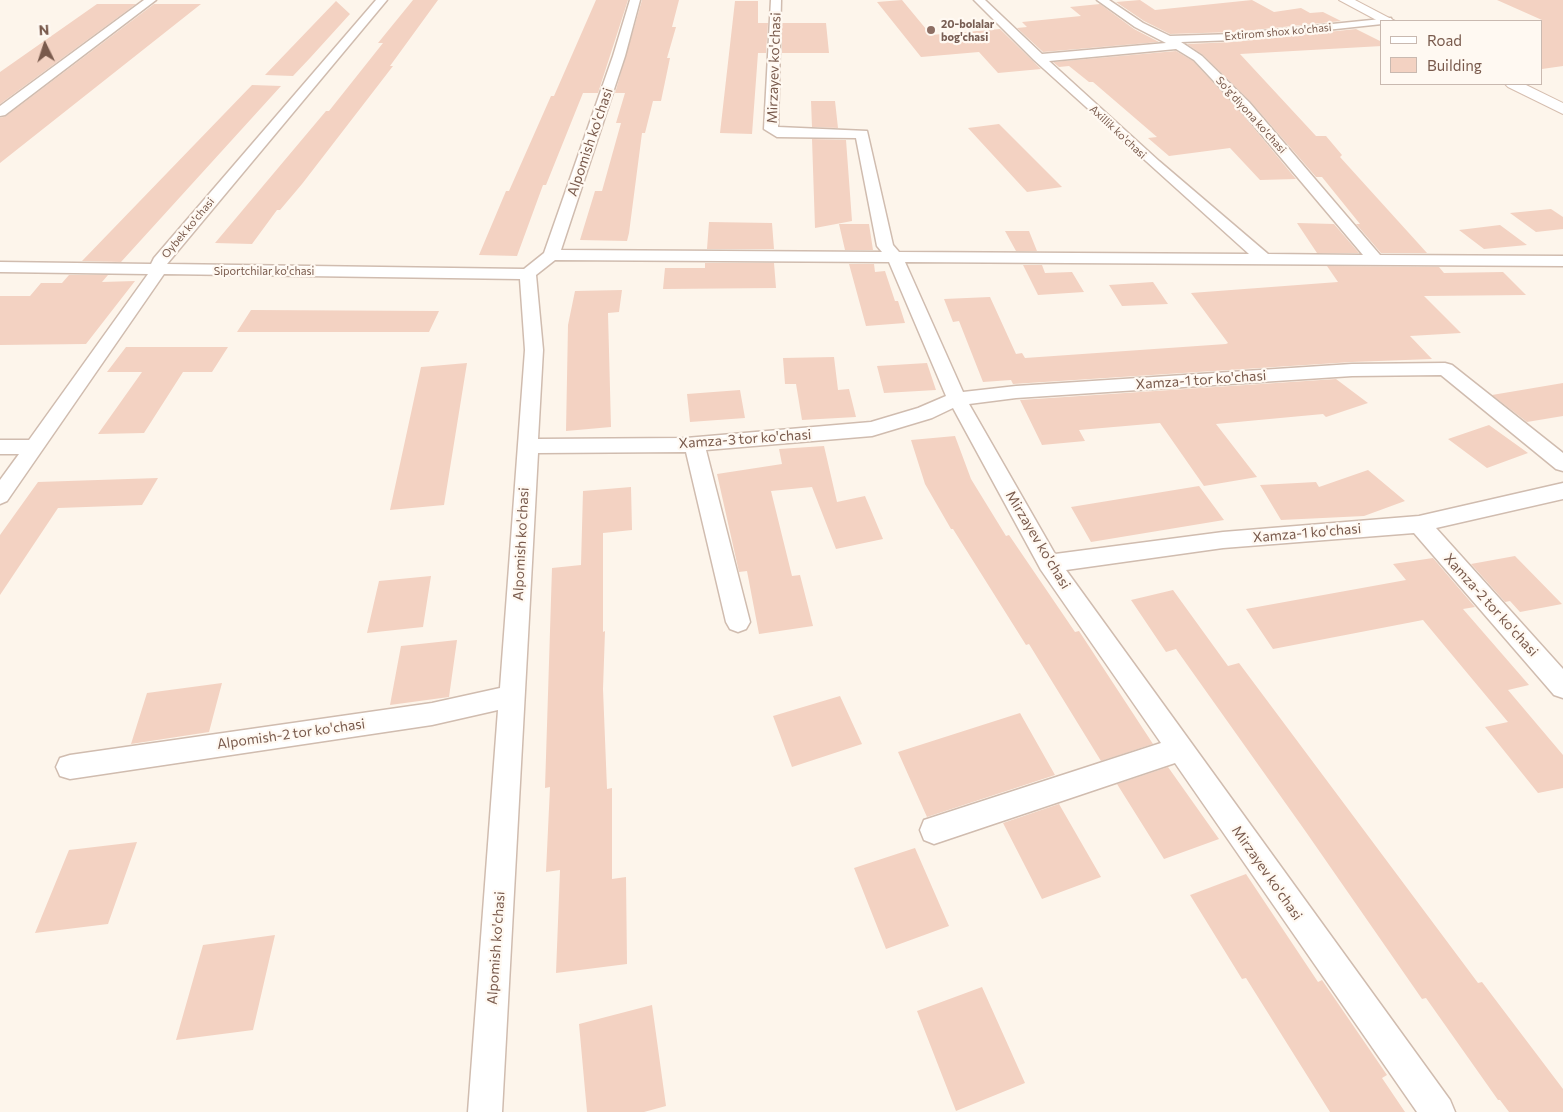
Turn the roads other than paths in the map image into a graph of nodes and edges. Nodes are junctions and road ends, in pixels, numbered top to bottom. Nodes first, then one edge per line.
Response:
1 (152, 0) edge
2 (382, 0) edge
3 (635, 0) edge
4 (776, 0) edge
5 (979, 0) edge
6 (1102, 0) edge
7 (1346, 0) edge
8 (1386, 20) edge
9 (1380, 22) edge
10 (1174, 42) junction
11 (1038, 58) junction
12 (1515, 85) edge
13 (1563, 109) edge
14 (0, 112) edge
15 (551, 255) junction
16 (895, 257) junction
17 (1262, 258) junction
18 (1375, 259) junction
19 (1563, 261) edge
20 (0, 267) edge
21 (158, 270) junction
22 (528, 274) junction
23 (957, 398) junction
24 (694, 444) junction
25 (527, 446) junction
26 (34, 447) junction
27 (0, 448) edge
28 (1563, 464) edge
29 (1563, 491) edge
30 (0, 496) edge
31 (1419, 524) junction
32 (1049, 564) junction
33 (738, 622) dead end
34 (1563, 686) edge
35 (512, 696) junction
36 (1179, 749) junction
37 (70, 767) dead end
38 (934, 830) dead end
39 (485, 1112) edge
40 (1438, 1112) edge

1 - 14 street
2 - 21 street, Oybek ko'chasi
3 - 15 street, Alpomish ko'chasi
4 - 16 street, Mirzayev ko'chasi
5 - 11 street, Axillik ko'chasi
6 - 10 street, So'g'diyona ko'chasi
7 - 8 street
9 - 10 street, Extirom shox ko'chasi
10 - 11 street, Extirom shox ko'chasi
10 - 18 street, So'g'diyona ko'chasi
11 - 17 street, Axillik ko'chasi
12 - 13 street
15 - 16 street
15 - 22 street
16 - 17 street
16 - 23 street, Mirzayev ko'chasi
17 - 18 street
18 - 19 street
20 - 21 street, Siportchilar ko'chasi
21 - 22 street, Siportchilar ko'chasi
21 - 26 street, Oybek ko'chasi
22 - 25 street, Alpomish ko'chasi
23 - 24 street, Xamza-3 tor ko'chasi
23 - 28 street, Xamza-1 tor ko'chasi
23 - 32 street, Mirzayev ko'chasi
24 - 25 street, Xamza-3 tor ko'chasi
24 - 33 street
25 - 35 street, Alpomish ko'chasi
26 - 27 street
26 - 30 street, Oybek ko'chasi
29 - 31 street, Xamza-1 ko'chasi
31 - 32 street, Xamza-1 ko'chasi
31 - 34 street, Xamza-2 tor ko'chasi
32 - 36 street, Mirzayev ko'chasi
35 - 37 street, Alpomish-2 tor ko'chasi
35 - 39 street, Alpomish ko'chasi
36 - 38 street
36 - 40 street, Mirzayev ko'chasi

